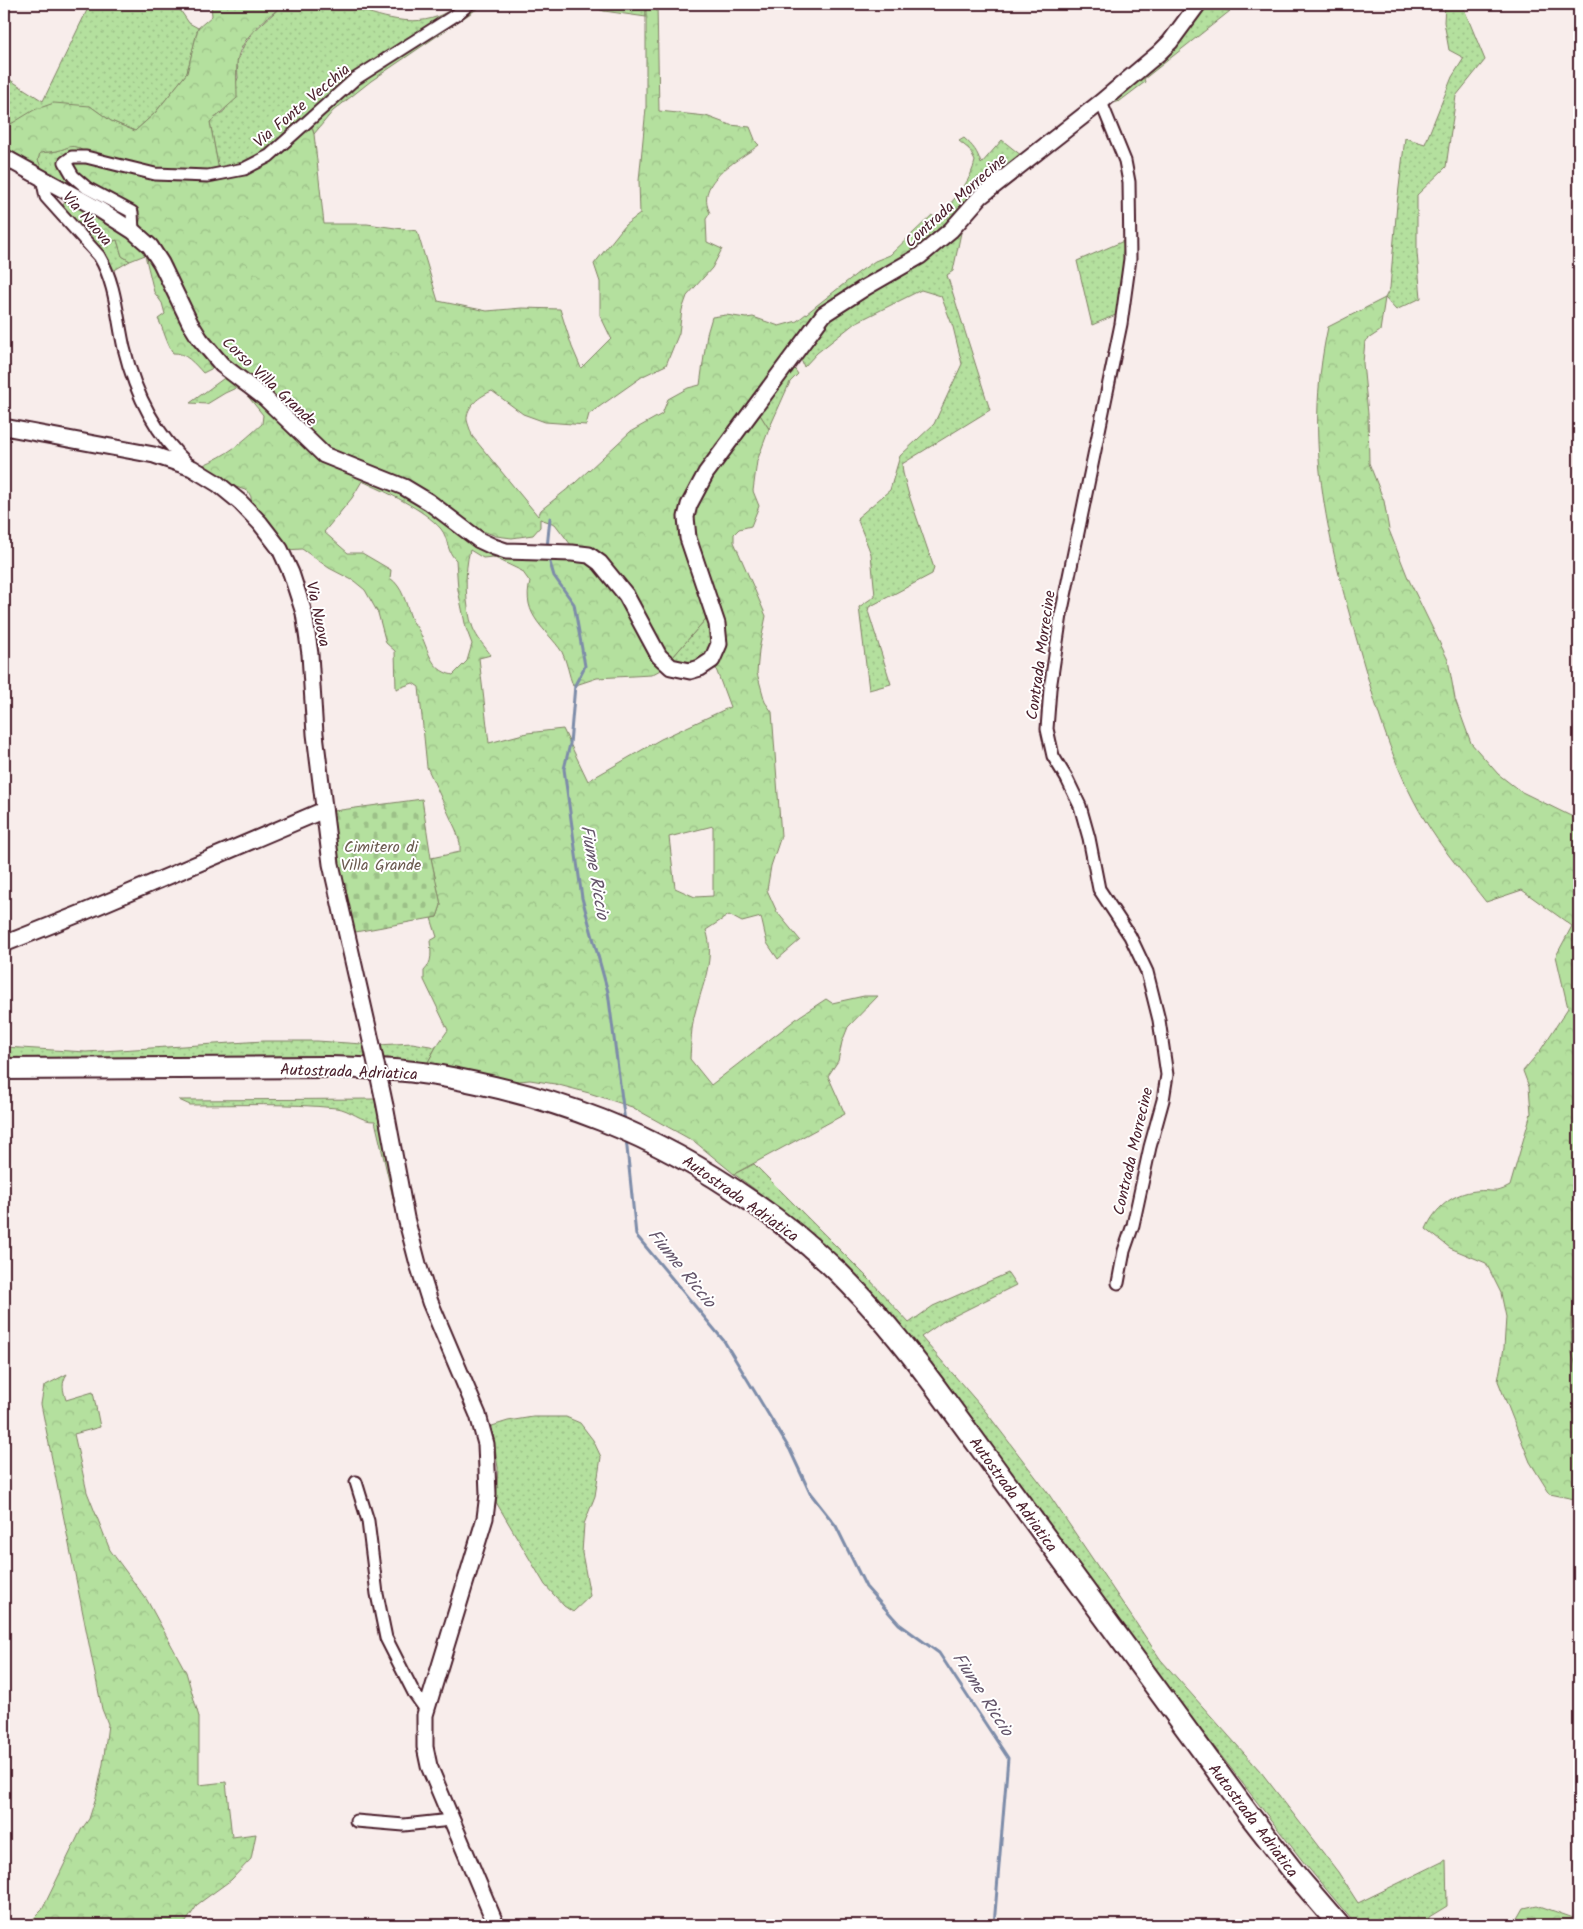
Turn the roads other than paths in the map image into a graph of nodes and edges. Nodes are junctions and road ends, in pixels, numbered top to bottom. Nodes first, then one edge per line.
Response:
1 (469, 4) edge
2 (1198, 4) edge
3 (1101, 102) junction
4 (4, 157) edge
5 (42, 178) junction
6 (133, 231) junction
7 (4, 427) edge
8 (192, 468) junction
9 (506, 551) joint
10 (324, 810) junction
11 (4, 944) edge
12 (4, 1069) edge
13 (4, 1082) edge
14 (470, 1089) junction
15 (1118, 1284) dead end
16 (904, 1356) junction
17 (356, 1482) dead end
18 (426, 1710) junction
19 (451, 1820) junction
20 (356, 1821) dead end
21 (496, 1925) edge
22 (1321, 1925) edge
23 (1339, 1925) edge

1 - 6 street, Via Fonte Vecchia
2 - 3 street, Contrada Morrecine
3 - 9 street, Contrada Morrecine
3 - 15 street, Contrada Morrecine
4 - 5 street, Corso Villa Grande
5 - 6 street, Corso Villa Grande
5 - 8 street, Via Nuova
6 - 9 street, Corso Villa Grande
7 - 8 street, Via Nuova
8 - 10 street, Via Nuova
10 - 11 street
10 - 18 street, Via Nuova, bridge
12 - 14 highway, Autostrada Adriatica
13 - 14 highway, Autostrada Adriatica
14 - 16 highway, Autostrada Adriatica
16 - 22 highway, Autostrada Adriatica
16 - 23 highway, Autostrada Adriatica
17 - 18 street
18 - 19 street, Via Nuova
19 - 20 street
19 - 21 street, Via Nuova

